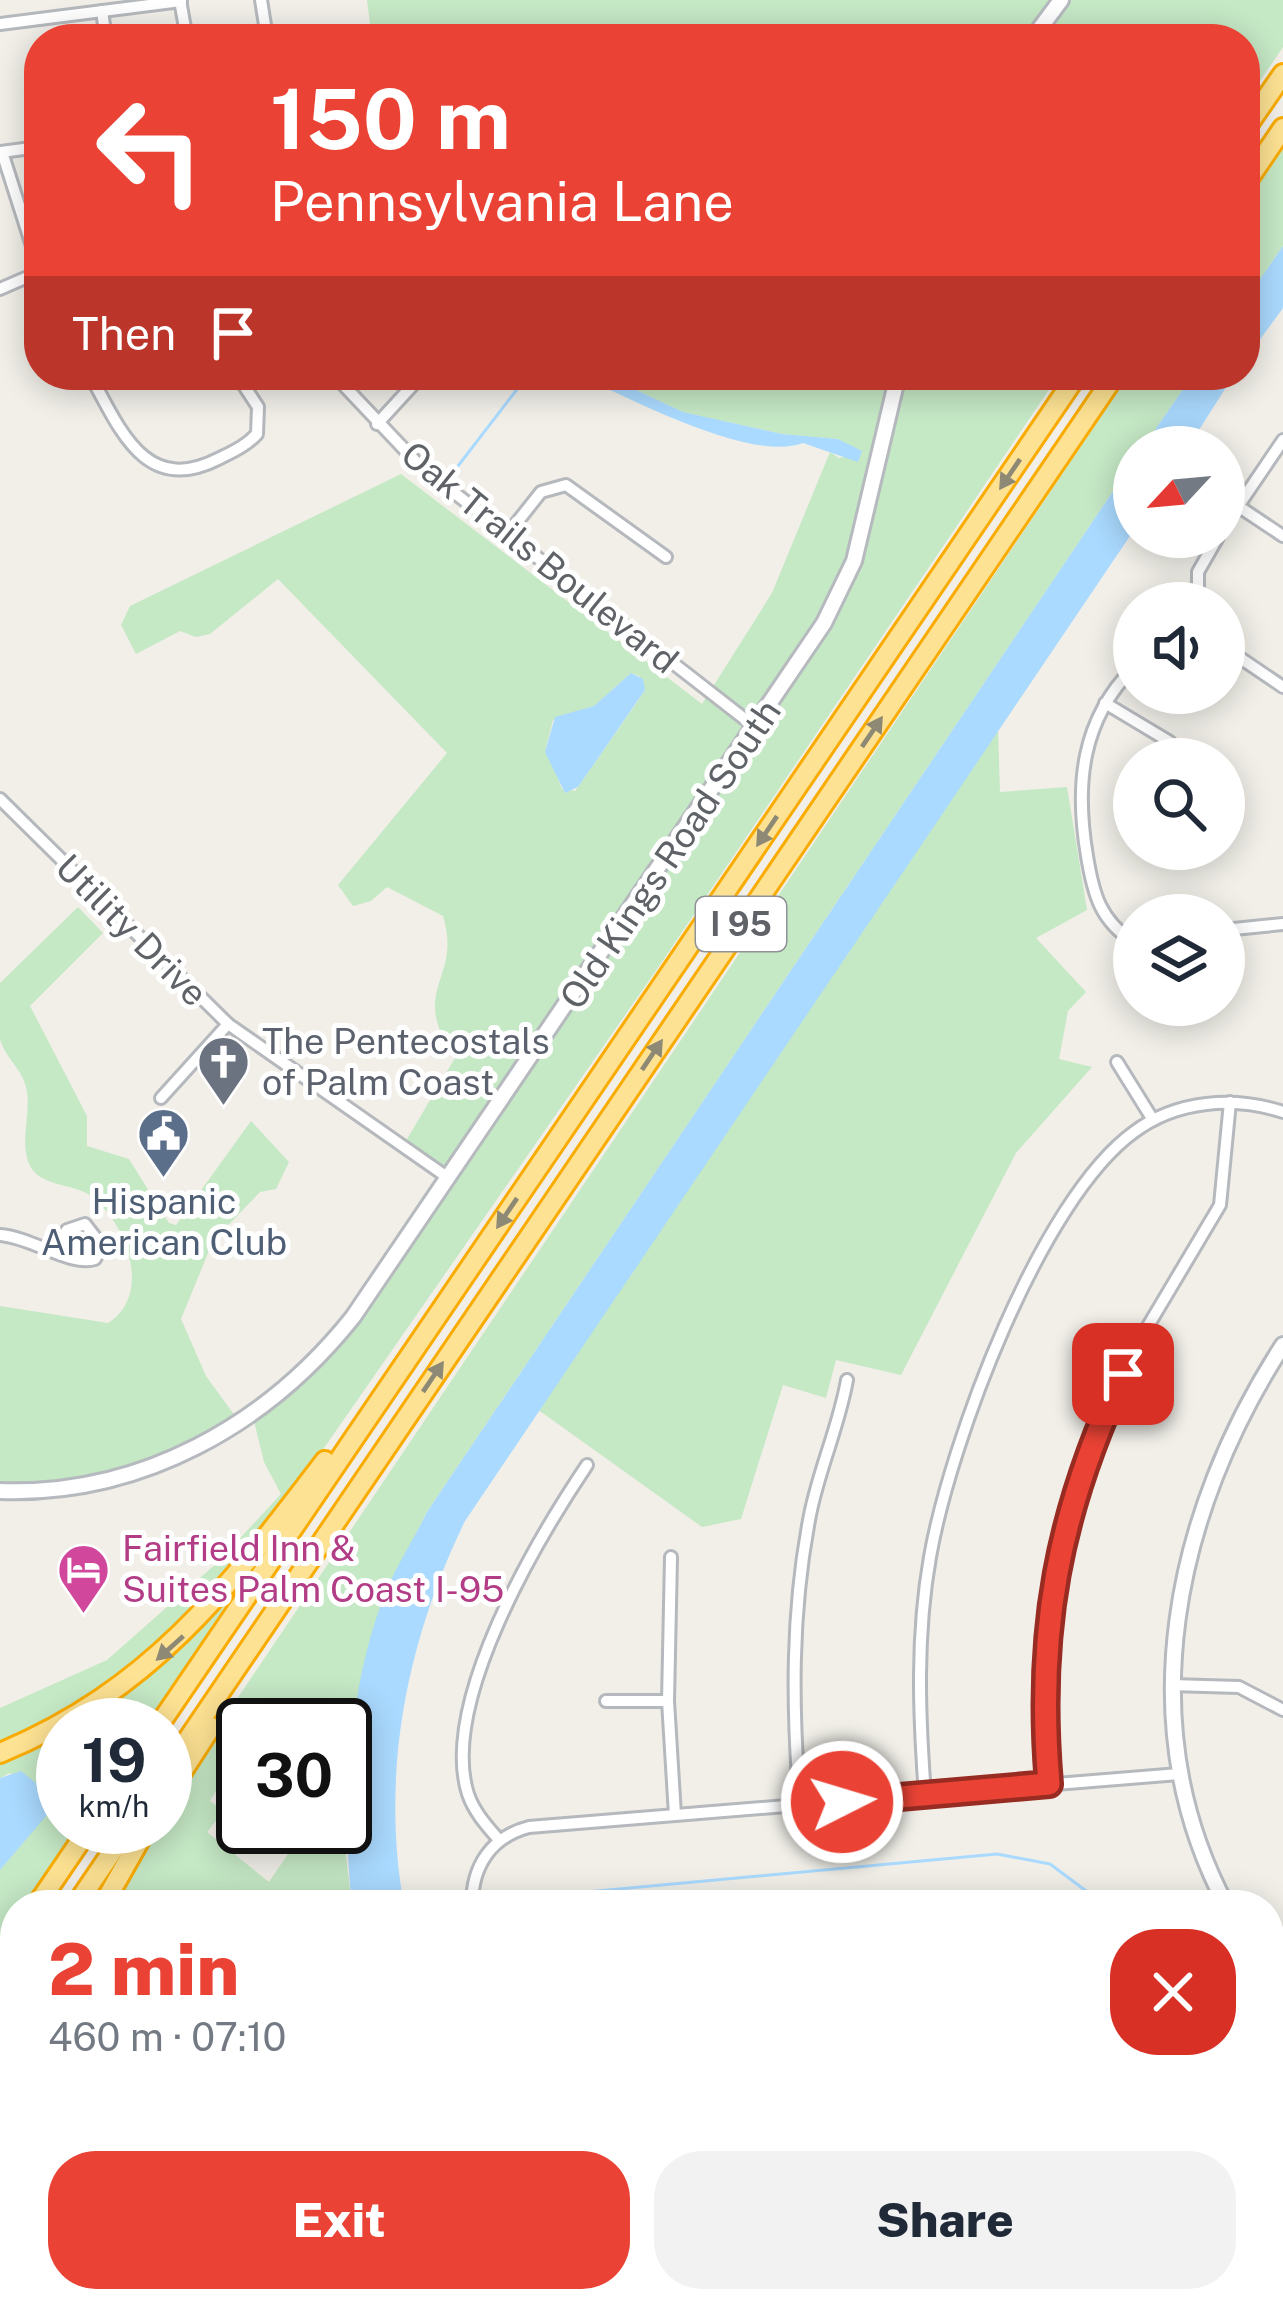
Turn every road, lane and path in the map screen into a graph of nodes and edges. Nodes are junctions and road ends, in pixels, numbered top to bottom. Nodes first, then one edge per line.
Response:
1 (180, 1) edge
2 (103, 11) junction
3 (0, 23) edge
4 (104, 24) edge
5 (1283, 74) edge
6 (1260, 107) edge
7 (1283, 128) edge
8 (1, 152) edge
9 (1260, 162) edge
10 (24, 223) edge
11 (99, 390) edge
12 (247, 390) edge
13 (347, 390) edge
14 (408, 390) edge
15 (894, 390) edge
16 (1067, 390) edge
17 (1105, 390) edge
18 (377, 424) junction
19 (1283, 440) edge
20 (1245, 496) edge
21 (1245, 511) edge
22 (507, 535) junction
23 (1283, 536) edge
24 (666, 557) dead end
25 (1245, 661) edge
26 (1283, 687) edge
27 (1113, 693) edge
28 (1105, 703) junction
29 (755, 728) junction
30 (1163, 738) edge
31 (0, 799) edge
32 (1113, 920) edge
33 (1283, 924) edge
34 (1245, 928) edge
35 (228, 1024) junction
36 (1117, 1062) dead end
37 (161, 1098) dead end
38 (1230, 1102) junction
39 (1283, 1112) edge
40 (1153, 1120) junction
41 (447, 1178) junction
42 (0, 1234) edge
43 (54, 1249) junction
44 (1283, 1345) edge
45 (847, 1380) dead end
46 (380, 1399) junction
47 (587, 1466) dead end
48 (367, 1474) junction
49 (0, 1492) edge
50 (671, 1557) dead end
51 (1171, 1684) junction
52 (178, 1698) edge
53 (606, 1701) dead end
54 (668, 1701) junction
55 (1283, 1710) edge
56 (192, 1733) edge
57 (0, 1754) edge
58 (192, 1757) edge
59 (1179, 1774) junction
60 (1049, 1784) junction
61 (925, 1795) junction
62 (800, 1805) junction
63 (676, 1815) junction
64 (499, 1840) junction
65 (72, 1854) edge
66 (110, 1854) edge
67 (132, 1854) edge
68 (48, 1890) edge
69 (86, 1890) edge
70 (111, 1890) edge
71 (475, 1890) edge
72 (1219, 1890) edge

1 - 2 street
2 - 3 street
2 - 4 street
5 - 6 highway
7 - 9 highway
8 - 10 street
11 - 12 street
13 - 18 street, Oak Trails Boulevard
14 - 18 street
15 - 29 street, Old Kings Road South
16 -> 46 highway, I 95
48 -> 17 highway, I 95
18 - 22 street, Oak Trails Boulevard
19 - 20 street
21 - 23 street
22 - 24 street
22 - 29 street, Oak Trails Boulevard
25 - 26 street
27 - 28 street
28 - 30 street
28 - 32 street
29 - 41 street, Old Kings Road South
31 - 35 street, Utility Drive
33 - 34 street
35 - 37 street
35 - 41 street, Utility Drive
36 - 40 street
38 - 39 street
38 - 40 street
38 - 60 street
40 - 61 street
41 - 49 street, Old Kings Road South
42 - 43 street
43 - 43 street
44 - 51 street
45 - 62 street
46 - 52 highway, I 95
46 -> 57 highway
47 - 64 street
48 - 56 highway, I 95
48 - 58 highway
50 - 54 street
51 - 55 street
51 - 59 street
53 - 54 street
54 - 63 street
59 - 60 street
59 - 72 street
60 - 61 street
61 - 62 street
62 - 63 street
63 - 64 street
64 - 71 street
65 - 68 highway
66 - 69 highway
67 - 70 highway

